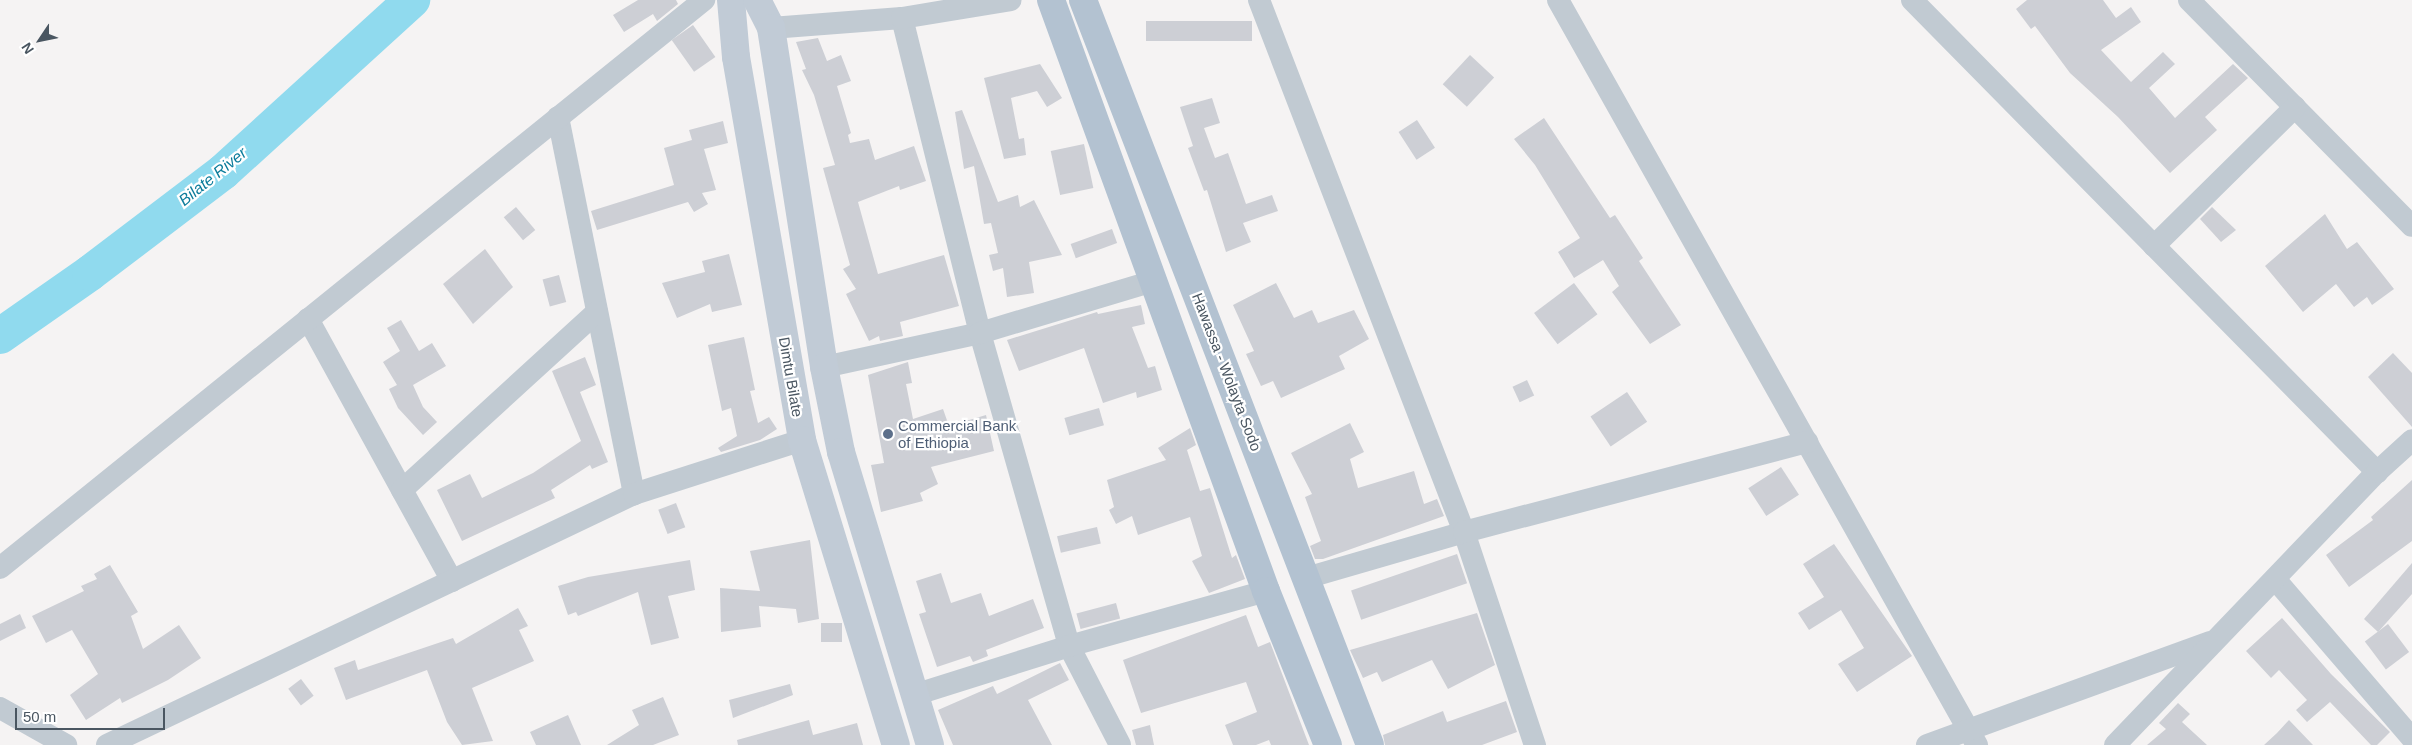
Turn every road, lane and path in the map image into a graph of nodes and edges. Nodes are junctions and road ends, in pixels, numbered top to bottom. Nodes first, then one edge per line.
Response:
1 (704, 0) edge
2 (731, 0) edge
3 (757, 0) edge
4 (1011, 0) edge
5 (1051, 0) edge
6 (1083, 0) edge
7 (1259, 0) edge
8 (1558, 0) edge
9 (1912, 0) edge
10 (2189, 0) edge
11 (902, 18) junction
12 (770, 28) junction
13 (2295, 107) junction
14 (558, 117) junction
15 (2412, 226) edge
16 (2154, 246) junction
17 (1188, 270) junction
18 (1152, 281) junction
19 (597, 312) junction
20 (308, 319) junction
21 (980, 333) junction
22 (824, 367) junction
23 (802, 440) junction
24 (2412, 440) edge
25 (1807, 442) junction
26 (2377, 472) junction
27 (402, 490) junction
28 (634, 494) junction
29 (1464, 532) junction
30 (0, 568) edge
31 (1306, 578) junction
32 (2274, 579) junction
33 (452, 581) junction
34 (1266, 591) junction
35 (2216, 640) junction
36 (1069, 646) junction
37 (914, 695) junction
38 (0, 708) edge
39 (1973, 737) edge
40 (2412, 738) edge
41 (66, 745) edge
42 (107, 745) edge
43 (896, 745) edge
44 (930, 745) edge
45 (1120, 745) edge
46 (1328, 745) edge
47 (1370, 745) edge
48 (1535, 745) edge
49 (1926, 745) edge
50 (2115, 745) edge

1 - 14 street
2 - 23 main road, Dimtu Bilate
3 - 12 main road
4 - 11 street
5 - 18 main road
6 - 17 main road, Hawassa - Wolayta Sodo
7 - 29 street
8 - 25 street
9 - 16 street
10 - 13 street
11 - 12 street
11 - 21 street
12 - 22 main road
13 - 15 street
13 - 16 street
14 - 19 street
14 - 20 street
16 - 26 street
17 - 18 main road
17 - 31 main road, Hawassa - Wolayta Sodo
18 - 21 street
18 - 34 main road
19 - 27 street
19 - 28 street
20 - 27 street
20 - 30 street
21 - 22 street
21 - 36 street
22 - 37 main road
23 - 28 street
23 - 43 main road, Dimtu Bilate
24 - 26 street
25 - 29 street
25 - 39 street
26 - 32 street
27 - 33 street
28 - 33 street
29 - 31 street
29 - 48 street
31 - 34 main road
31 - 47 main road, Hawassa - Wolayta Sodo
32 - 35 street
32 - 40 street
33 - 42 street
34 - 36 street
34 - 46 main road
35 - 39 street
35 - 50 street
36 - 37 street
36 - 45 street
37 - 44 main road
38 - 41 street
39 - 49 street

